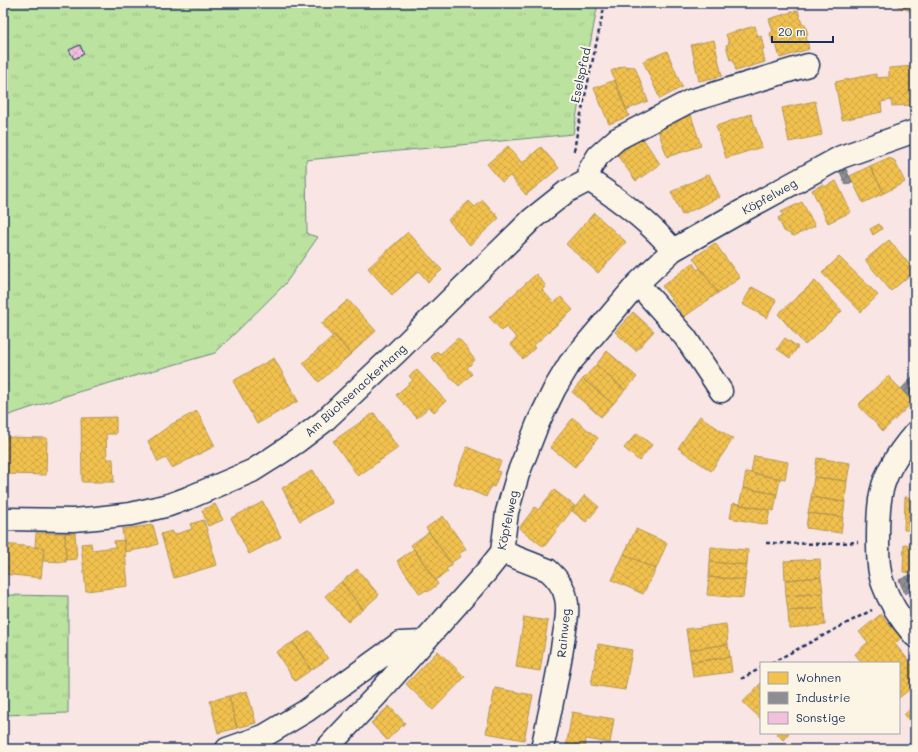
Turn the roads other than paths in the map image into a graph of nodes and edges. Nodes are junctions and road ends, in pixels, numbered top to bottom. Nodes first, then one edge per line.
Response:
1 (808, 65) dead end
2 (915, 131) edge
3 (589, 180) junction
4 (673, 250) junction
5 (637, 284) junction
6 (721, 391) dead end
7 (915, 433) edge
8 (3, 520) edge
9 (502, 552) junction
10 (915, 636) edge
11 (423, 642) junction
12 (227, 749) edge
13 (326, 749) edge
14 (542, 749) edge

1 - 3 street
2 - 4 street, Köpfelweg
3 - 4 street
3 - 8 street, Am Büchsenackerhang
4 - 5 street, Köpfelweg
5 - 6 street
5 - 9 street, Köpfelweg
7 - 10 street
9 - 11 street, Köpfelweg
9 - 14 street, Rainweg
11 - 12 street
11 - 13 street, Köpfelweg

